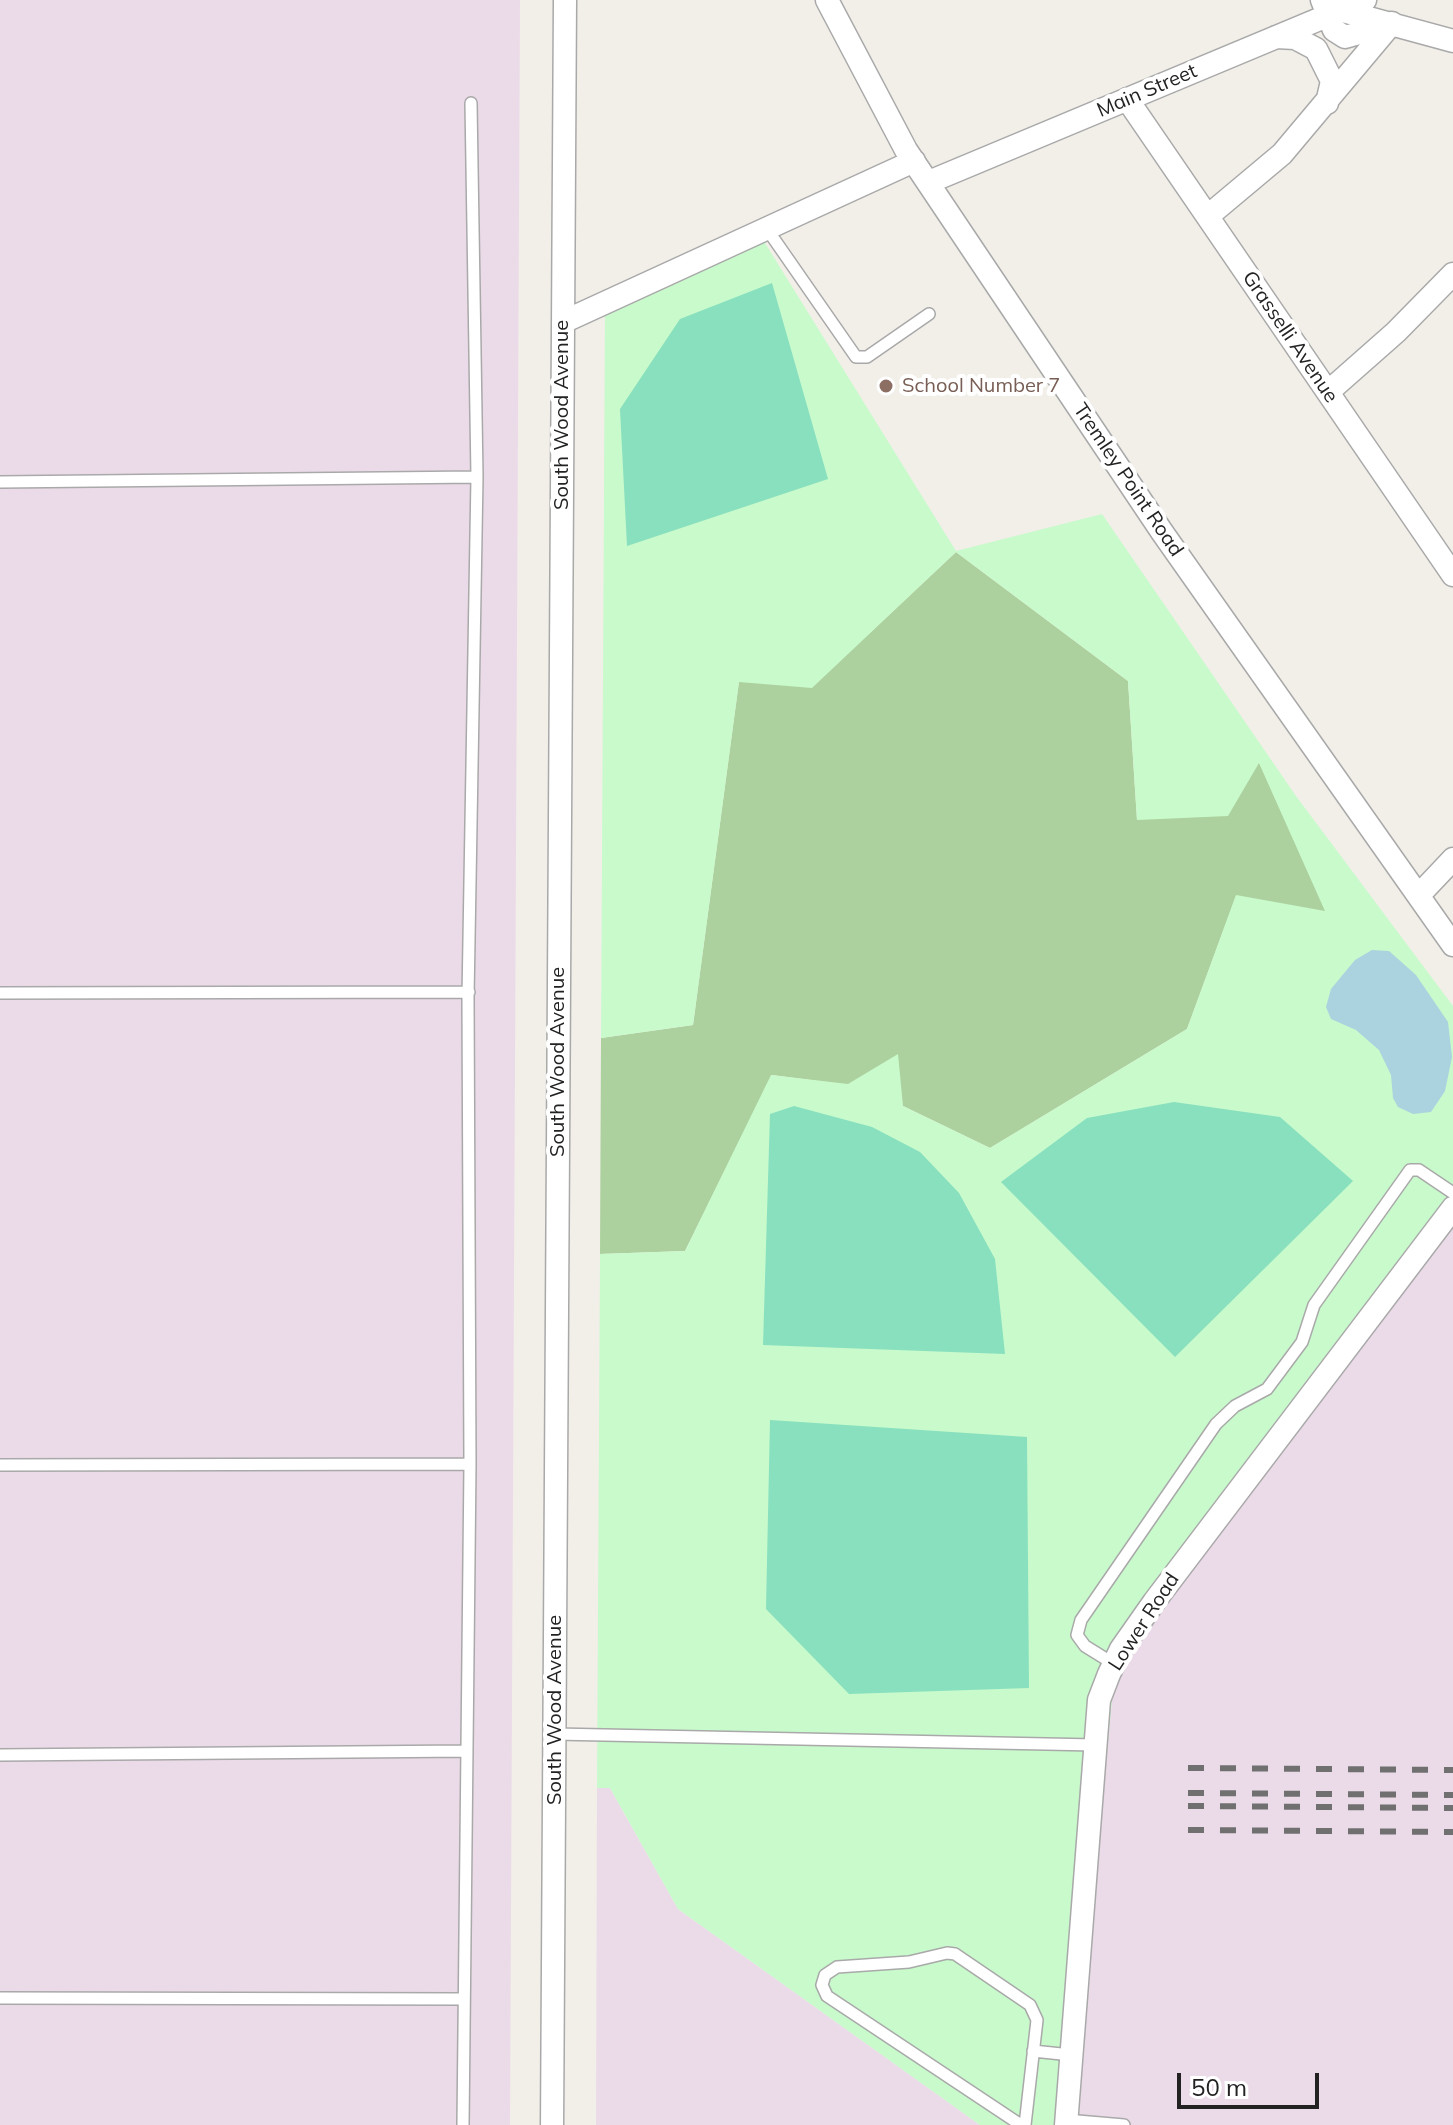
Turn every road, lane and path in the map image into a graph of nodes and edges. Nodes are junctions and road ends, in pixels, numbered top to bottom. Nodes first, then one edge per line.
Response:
1 (565, 0) edge
2 (827, 0) edge
3 (1365, 0) edge
4 (1330, 8) edge
5 (1392, 23) junction
6 (1275, 37) junction
7 (1453, 41) edge
8 (1127, 99) junction
9 (471, 103) dead end
10 (1327, 103) junction
11 (914, 161) junction
12 (929, 182) junction
13 (1208, 216) junction
14 (767, 229) junction
15 (1453, 274) edge
16 (929, 314) dead end
17 (563, 322) junction
18 (1328, 392) junction
19 (477, 477) junction
20 (0, 482) edge
21 (1449, 561) edge
22 (1453, 859) edge
23 (1419, 895) junction
24 (1453, 945) edge
25 (469, 992) junction
26 (0, 993) edge
27 (1453, 1193) edge
28 (1453, 1208) edge
29 (470, 1464) junction
30 (0, 1465) edge
31 (1114, 1664) junction
32 (555, 1734) junction
33 (1095, 1745) junction
34 (467, 1751) junction
35 (0, 1755) edge
36 (0, 1998) edge
37 (464, 1999) junction
38 (1033, 2051) junction
39 (1071, 2055) junction
40 (1066, 2123) edge
41 (463, 2125) edge
42 (552, 2125) edge
43 (1023, 2125) edge
44 (1124, 2125) edge

1 - 17 street, South Wood Avenue
2 - 11 street, Tremley Point Road
3 - 4 street, Main Street
4 - 5 street
4 - 6 street, Main Street
5 - 7 street
5 - 10 street
6 - 8 street, Main Street
6 - 10 street
8 - 12 street, Main Street
8 - 13 street, Grasselli Avenue
9 - 19 lane
10 - 13 street
11 - 12 street, Tremley Point Road
11 - 14 street
12 - 23 street, Tremley Point Road
13 - 18 street, Grasselli Avenue
14 - 16 lane
14 - 17 street
15 - 18 street
17 - 32 street, South Wood Avenue
18 - 21 street, Grasselli Avenue
19 - 20 lane
19 - 25 lane
22 - 23 street
23 - 24 street, Tremley Point Road
25 - 26 lane
25 - 29 lane
27 - 31 lane
28 - 31 street, Lower Road
29 - 30 lane
29 - 34 lane
31 - 33 street, Lower Road
32 - 33 lane
32 - 42 street, South Wood Avenue
33 - 39 street, Lower Road
34 - 35 lane
34 - 37 lane
36 - 37 lane
37 - 41 lane
38 - 39 lane
38 - 43 lane
38 - 43 lane
39 - 40 street, Lower Road
40 - 44 lane

